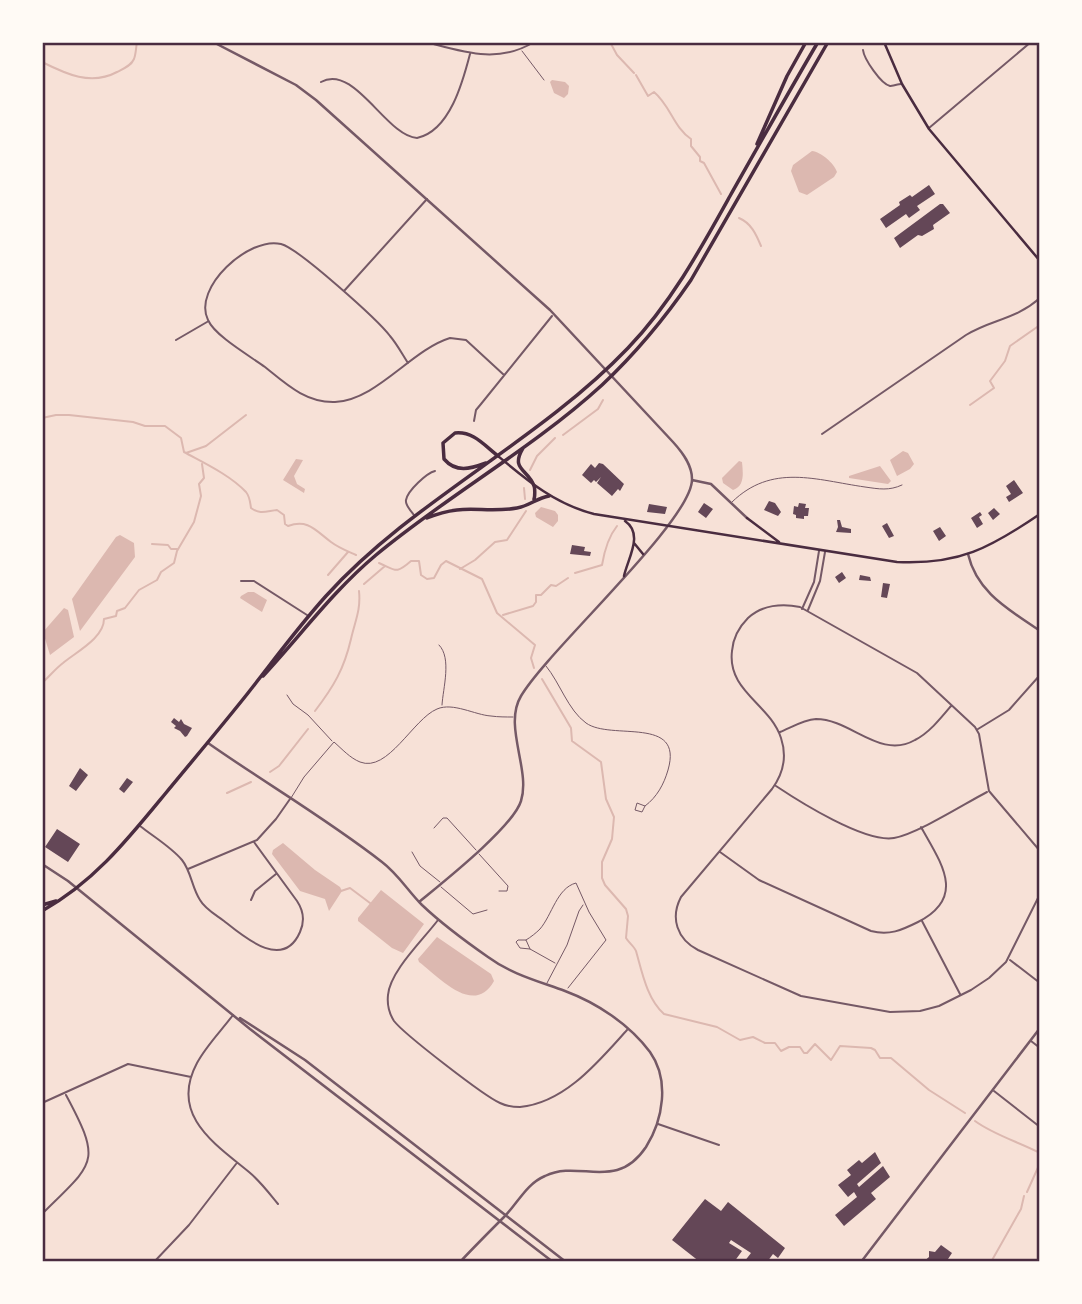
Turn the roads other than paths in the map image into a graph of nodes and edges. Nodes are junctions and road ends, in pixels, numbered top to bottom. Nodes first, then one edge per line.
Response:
1 (213, 42) edge
2 (426, 42) edge
3 (534, 42) edge
4 (806, 42) edge
5 (818, 42) edge
6 (828, 42) edge
7 (884, 42) edge
8 (1031, 42) edge
9 (521, 49) junction
10 (863, 50) dead end
11 (470, 54) junction
12 (544, 79) dead end
13 (321, 82) dead end
14 (902, 83) junction
15 (929, 129) junction
16 (751, 159) junction
17 (427, 199) junction
18 (1040, 261) edge
19 (343, 292) junction
20 (1040, 298) edge
21 (554, 314) junction
22 (208, 322) junction
23 (176, 340) dead end
24 (408, 363) junction
25 (505, 375) junction
26 (474, 421) dead end
27 (822, 433) dead end
28 (528, 443) junction
29 (498, 456) junction
30 (491, 461) junction
31 (503, 461) junction
32 (435, 471) dead end
33 (692, 480) junction
34 (902, 485) dead end
35 (534, 486) junction
36 (548, 496) junction
37 (534, 499) junction
38 (731, 503) junction
39 (1040, 514) edge
40 (415, 516) junction
41 (747, 517) joint
42 (619, 519) junction
43 (419, 522) junction
44 (668, 526) junction
45 (634, 543) junction
46 (782, 544) junction
47 (819, 550) junction
48 (825, 551) junction
49 (643, 554) junction
50 (968, 554) junction
51 (624, 576) junction
52 (241, 581) dead end
53 (802, 609) junction
54 (807, 611) junction
55 (308, 615) junction
56 (1040, 631) edge
57 (439, 645) dead end
58 (546, 666) junction
59 (1040, 675) edge
60 (250, 691) junction
61 (287, 695) dead end
62 (952, 705) junction
63 (442, 707) junction
64 (515, 717) junction
65 (977, 730) junction
66 (779, 733) junction
67 (334, 742) junction
68 (208, 743) junction
69 (775, 785) junction
70 (989, 791) junction
71 (290, 799) junction
72 (645, 806) dead end
73 (139, 825) junction
74 (921, 827) junction
75 (434, 828) dead end
76 (254, 842) junction
77 (1040, 851) edge
78 (412, 852) dead end
79 (477, 852) junction
80 (719, 852) junction
81 (42, 864) edge
82 (187, 869) junction
83 (277, 873) junction
84 (441, 885) junction
85 (77, 889) junction
86 (499, 891) dead end
87 (1040, 894) edge
88 (62, 900) junction
89 (251, 900) dead end
90 (419, 902) junction
91 (585, 903) junction
92 (42, 905) edge
93 (487, 910) dead end
94 (42, 912) edge
95 (439, 920) junction
96 (922, 920) junction
97 (526, 940) junction
98 (530, 949) junction
99 (1009, 959) junction
100 (557, 964) junction
101 (1040, 983) edge
102 (546, 985) junction
103 (566, 991) junction
104 (961, 996) junction
105 (235, 1016) junction
106 (1040, 1028) edge
107 (628, 1029) junction
108 (1031, 1041) junction
109 (1040, 1048) edge
110 (191, 1078) junction
111 (992, 1090) junction
112 (66, 1094) junction
113 (42, 1103) edge
114 (657, 1124) junction
115 (1040, 1127) edge
116 (719, 1145) dead end
117 (237, 1163) junction
118 (278, 1204) dead end
119 (42, 1214) edge
120 (506, 1215) junction
121 (500, 1221) junction
122 (154, 1262) edge
123 (460, 1262) edge
124 (553, 1262) edge
125 (566, 1262) edge
126 (861, 1262) edge

1 - 17 street
2 - 11 street
3 - 9 street
4 - 16 highway
5 - 16 highway
6 - 28 highway
7 - 14 main road
8 - 15 street
9 - 11 street
9 - 12 lane
10 - 14 street
11 - 13 street
14 - 15 main road
15 - 18 main road
16 - 29 highway
17 - 19 street
17 - 21 street
19 - 22 street
19 - 24 street
20 - 27 street
21 - 25 street
21 - 33 street
22 - 23 street
22 - 24 street
24 - 25 street
25 - 26 street
28 - 31 highway
28 - 35 highway
29 - 30 highway
29 - 30 highway
29 - 31 main road
30 - 40 highway
31 - 35 main road
31 - 43 highway
32 - 40 street
33 - 38 street
33 - 44 street
34 - 38 lane
35 - 36 main road
35 - 37 highway
36 - 37 highway
36 - 42 main road
37 - 43 highway
38 - 41 street
39 - 50 main road
40 - 55 highway
41 - 46 main road
42 - 44 main road
42 - 45 main road
43 - 60 highway
44 - 46 main road
44 - 49 street
45 - 49 main road
45 - 51 main road
46 - 47 main road
47 - 48 main road
47 - 53 street
48 - 50 main road
48 - 54 street
49 - 51 street
50 - 56 street
51 - 58 street
52 - 55 street
53 - 54 street
53 - 66 street
54 - 62 street
55 - 60 highway
57 - 63 lane
58 - 64 street
58 - 72 lane
59 - 65 street
60 - 68 highway
61 - 67 lane
62 - 65 street
62 - 66 street
63 - 64 lane
63 - 67 lane
64 - 79 street
65 - 70 street
66 - 69 street
67 - 71 lane
68 - 71 street
68 - 73 highway
69 - 74 street
69 - 80 street
70 - 74 street
70 - 77 street
71 - 76 street
71 - 90 street
73 - 82 street
73 - 85 highway
74 - 96 street
75 - 79 lane
76 - 82 street
76 - 83 street
78 - 84 lane
79 - 84 street
79 - 86 lane
80 - 96 street
80 - 104 street
81 - 85 street
82 - 83 street
83 - 89 street
84 - 90 street
84 - 93 lane
85 - 88 highway
85 - 105 street
87 - 99 street
88 - 92 highway
88 - 94 highway
90 - 95 street
91 - 97 lane
91 - 100 lane
91 - 103 lane
95 - 102 street
95 - 107 street
96 - 104 street
97 - 98 lane
97 - 98 lane
98 - 100 lane
99 - 101 street
99 - 104 street
100 - 102 lane
102 - 103 street
103 - 107 street
105 - 110 street
105 - 120 street
105 - 121 street
106 - 108 street
107 - 114 street
108 - 109 street
108 - 111 street
110 - 112 street
110 - 117 street
111 - 115 street
111 - 126 street
112 - 113 street
112 - 119 street
114 - 116 street
114 - 120 street
117 - 118 street
117 - 122 street
120 - 121 street
120 - 125 street
121 - 123 street
121 - 124 street

